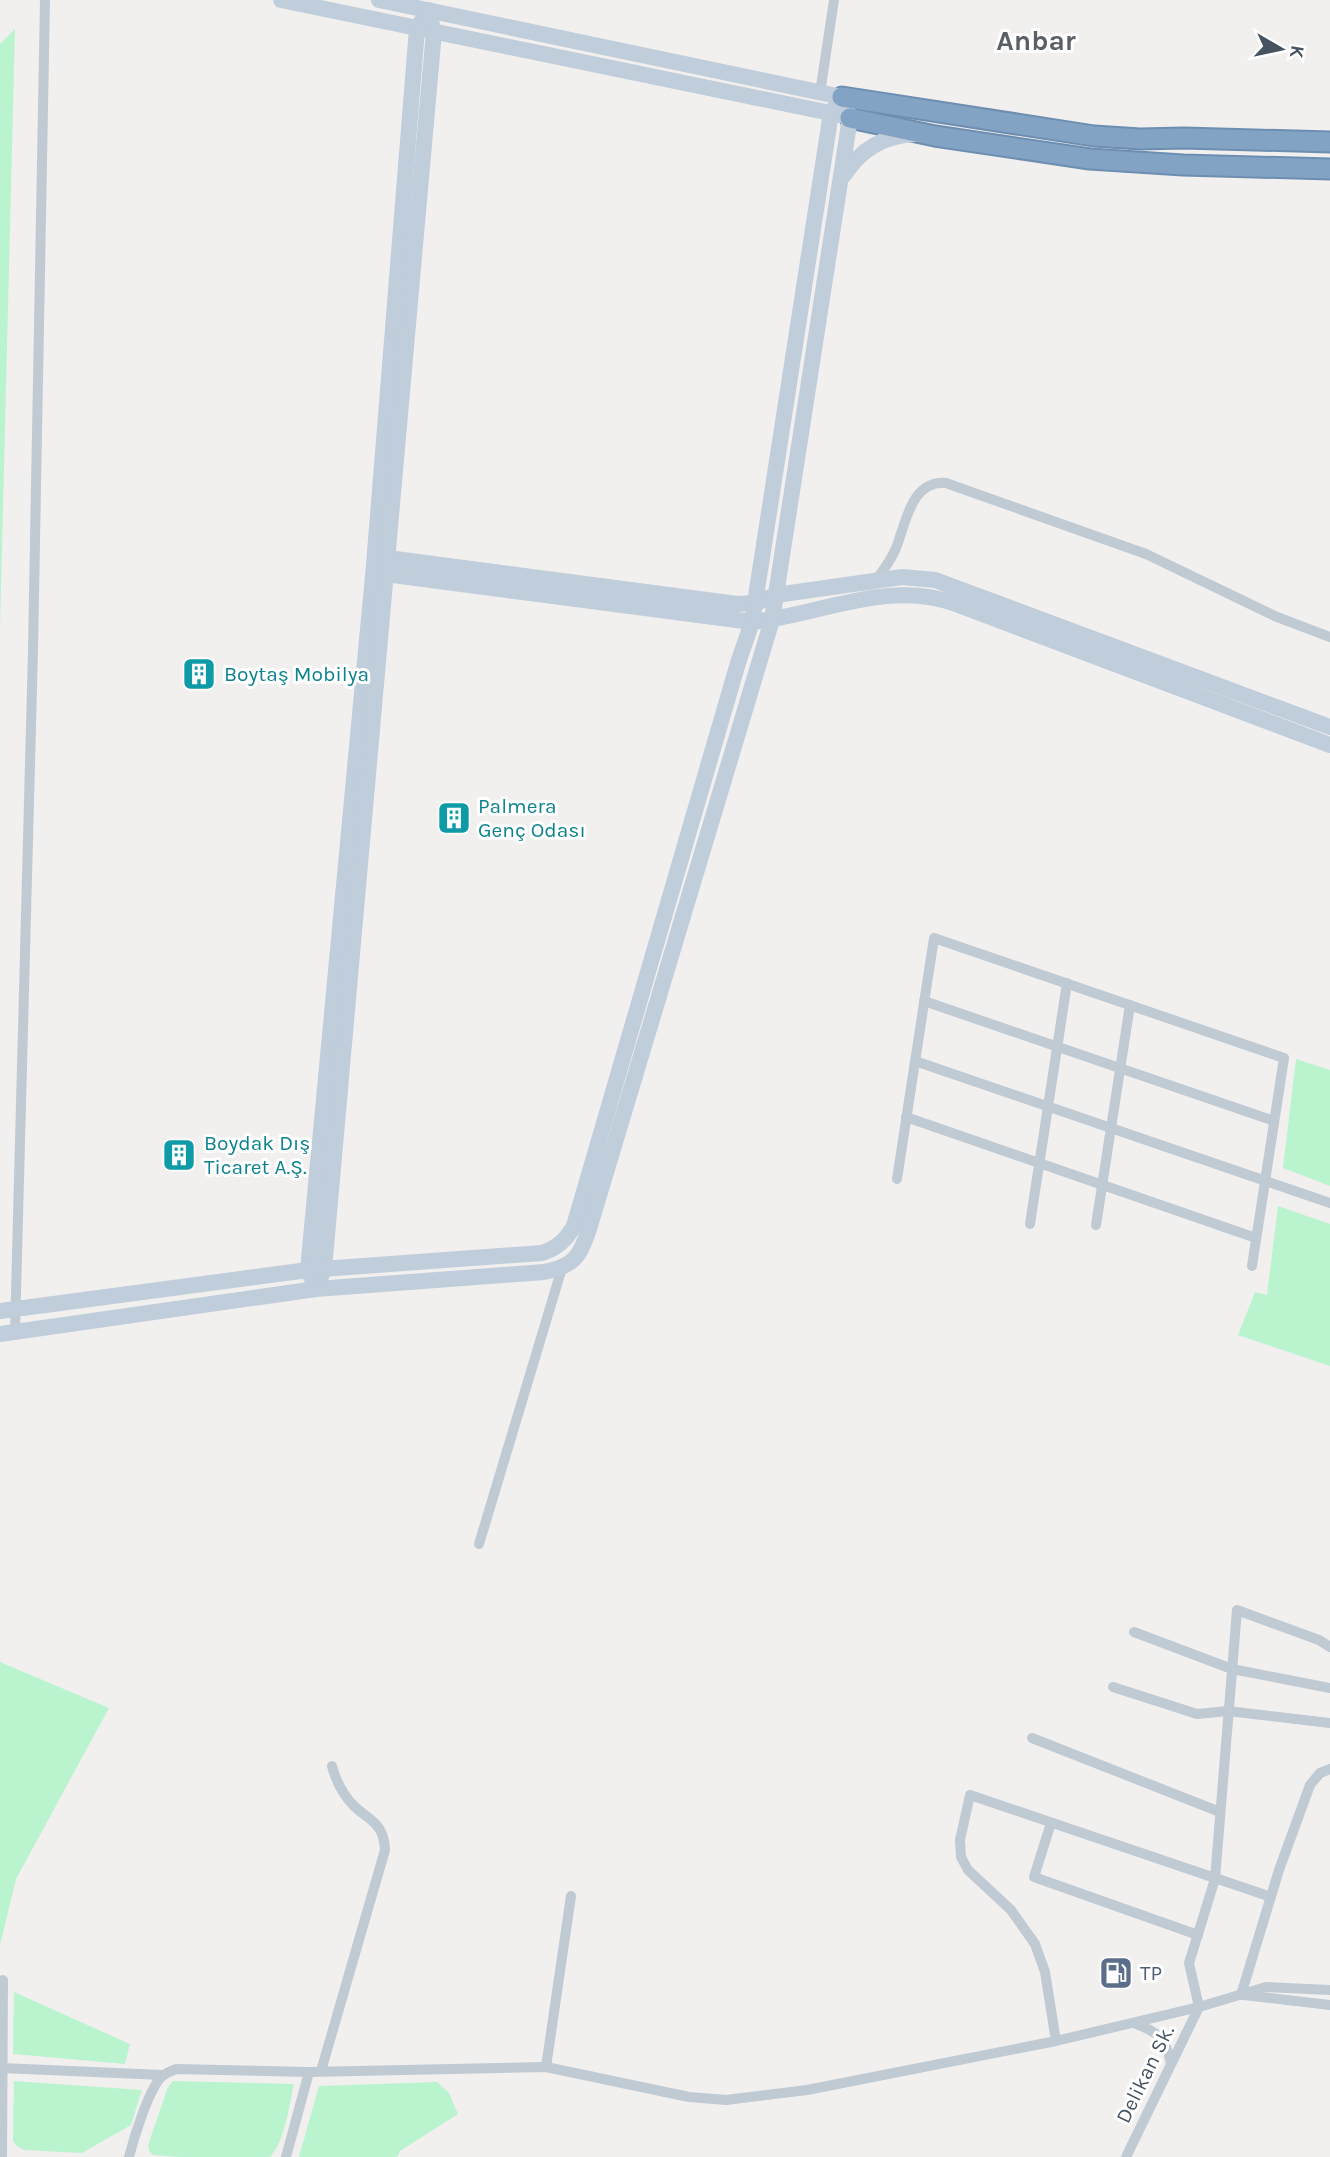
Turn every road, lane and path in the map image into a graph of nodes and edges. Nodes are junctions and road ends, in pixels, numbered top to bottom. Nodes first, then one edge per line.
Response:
1 (46, 0) edge
2 (281, 0) edge
3 (379, 0) edge
4 (834, 0) edge
5 (428, 10) junction
6 (426, 30) junction
7 (820, 93) junction
8 (841, 109) junction
9 (935, 136) junction
10 (1330, 142) edge
11 (1330, 169) edge
12 (841, 181) junction
13 (382, 566) junction
14 (875, 581) junction
15 (776, 595) junction
16 (756, 603) junction
17 (772, 620) junction
18 (752, 622) junction
19 (1330, 636) edge
20 (1330, 727) edge
21 (1330, 745) edge
22 (1067, 984) junction
23 (924, 1001) junction
24 (1130, 1005) junction
25 (1058, 1047) junction
26 (915, 1061) junction
27 (1120, 1068) junction
28 (1049, 1107) junction
29 (906, 1117) junction
30 (1274, 1121) junction
31 (1111, 1128) junction
32 (1040, 1163) junction
33 (897, 1178) dead end
34 (1265, 1181) junction
35 (1102, 1185) junction
36 (1330, 1203) edge
37 (1030, 1224) dead end
38 (1096, 1225) dead end
39 (1256, 1238) junction
40 (1252, 1266) dead end
41 (562, 1268) junction
42 (316, 1270) junction
43 (316, 1289) junction
44 (7, 1310) edge
45 (7, 1332) edge
46 (479, 1544) dead end
47 (1135, 1632) dead end
48 (1330, 1647) edge
49 (1231, 1669) junction
50 (1113, 1687) dead end
51 (1330, 1688) edge
52 (1228, 1711) junction
53 (1330, 1723) edge
54 (1032, 1738) dead end
55 (332, 1766) dead end
56 (1330, 1769) edge
57 (1220, 1812) junction
58 (1051, 1823) junction
59 (1215, 1879) junction
60 (572, 1896) dead end
61 (1271, 1897) junction
62 (1198, 1935) junction
63 (3, 1980) dead end
64 (1330, 1990) edge
65 (1241, 1995) junction
66 (1330, 2005) edge
67 (1199, 2007) junction
68 (1133, 2023) junction
69 (1056, 2041) junction
70 (1171, 2064) junction
71 (546, 2067) junction
72 (2, 2068) junction
73 (321, 2071) junction
74 (309, 2072) junction
75 (163, 2075) junction
76 (2, 2157) edge
77 (129, 2157) edge
78 (286, 2157) edge
79 (1126, 2157) edge

1 - 44 street
2 - 6 street
3 - 5 street
4 - 7 street
5 - 6 street
5 - 7 street
6 - 8 street
6 - 13 street
7 - 8 street
8 - 9 highway
8 - 10 highway
8 - 12 street
8 - 16 street
9 - 11 highway
9 - 12 street
12 - 15 street
13 - 16 street
13 - 18 street
13 - 42 street
14 - 15 street
14 - 19 street
14 - 20 street
15 - 16 street
15 - 17 street
16 - 18 street
17 - 18 street
17 - 21 street
17 - 41 street
18 - 42 street
22 - 23 street
22 - 24 street
22 - 25 street
23 - 25 street
23 - 26 street
24 - 27 street
24 - 30 street
25 - 27 street
25 - 28 street
26 - 28 street
26 - 29 street
27 - 30 street
27 - 31 street
28 - 31 street
28 - 32 street
29 - 32 street
29 - 33 street
30 - 34 street
31 - 34 street
31 - 35 street
32 - 35 street
32 - 37 street
34 - 36 street
34 - 39 street
35 - 38 street
35 - 39 street
39 - 40 street
41 - 43 street
41 - 46 street
42 - 43 street
42 - 44 street
43 - 45 street
44 - 45 street
47 - 49 street
48 - 49 street
49 - 51 street
49 - 52 street
50 - 52 street
52 - 53 street
52 - 57 street
54 - 57 street
55 - 73 street
56 - 61 street
57 - 59 street
58 - 59 street
58 - 62 street
58 - 69 street
59 - 61 street
59 - 62 street
60 - 71 street
61 - 65 street
62 - 67 street
63 - 72 street
64 - 65 street
65 - 66 street
65 - 67 street
67 - 68 street
67 - 70 street, Delikan Sk.
68 - 69 street
68 - 70 street
69 - 71 street
70 - 79 street, Delikan Sk.
71 - 73 street
72 - 75 street
72 - 76 street
73 - 74 street
74 - 75 street
74 - 78 street
75 - 77 street

